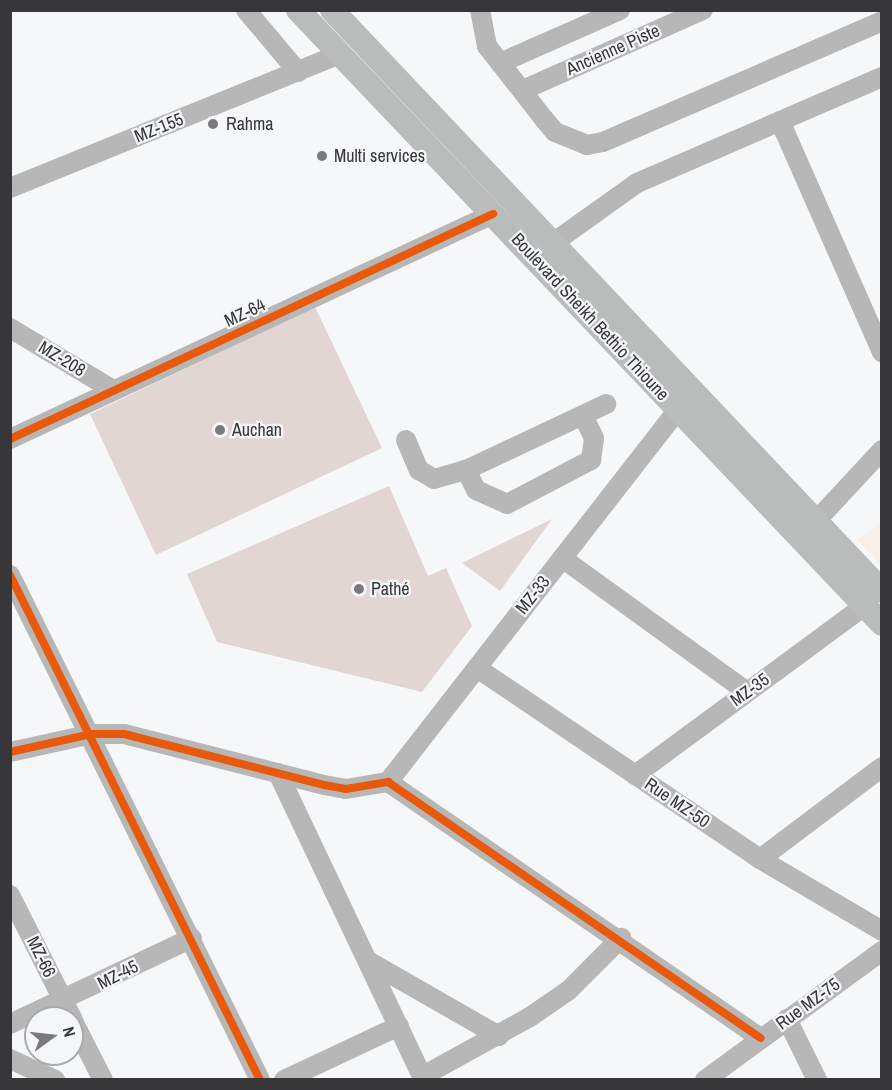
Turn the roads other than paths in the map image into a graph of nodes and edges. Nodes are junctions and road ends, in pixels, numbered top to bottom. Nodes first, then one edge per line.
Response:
1 (246, 10) edge
2 (298, 10) edge
3 (332, 10) edge
4 (480, 10) edge
5 (620, 10) edge
6 (703, 10) edge
7 (882, 21) edge
8 (340, 54) junction
9 (500, 63) junction
10 (298, 72) junction
11 (882, 77) edge
12 (523, 90) junction
13 (780, 121) junction
14 (10, 188) edge
15 (493, 214) junction
16 (553, 243) junction
17 (10, 328) edge
18 (882, 352) edge
19 (113, 390) junction
20 (606, 404) dead end
21 (678, 409) junction
22 (583, 415) junction
23 (10, 439) edge
24 (405, 440) dead end
25 (882, 450) edge
26 (466, 470) junction
27 (816, 521) junction
28 (562, 558) junction
29 (10, 576) edge
30 (873, 598) edge
31 (16, 600) edge
32 (882, 624) edge
33 (477, 668) junction
34 (747, 692) junction
35 (92, 734) junction
36 (10, 752) edge
37 (882, 767) edge
38 (279, 773) junction
39 (635, 774) junction
40 (388, 782) junction
41 (760, 859) junction
42 (10, 896) edge
43 (882, 931) edge
44 (192, 938) junction
45 (621, 938) junction
46 (882, 951) edge
47 (368, 961) junction
48 (65, 1006) edge
49 (80, 1006) edge
50 (787, 1019) junction
51 (399, 1026) junction
52 (500, 1036) junction
53 (761, 1038) junction
54 (84, 1043) edge
55 (10, 1059) edge
56 (424, 1078) edge
57 (55, 1080) edge
58 (103, 1080) edge
59 (260, 1080) edge
60 (284, 1080) edge
61 (705, 1080) edge
62 (817, 1080) edge

1 - 10 street
2 - 8 main road, Boulevard Sheikh Bethio Thioune
3 - 16 main road, Boulevard Sheikh Bethio Thioune
4 - 9 street
5 - 9 street, Ancienne Piste
6 - 12 street, Ancienne Piste
7 - 12 street
8 - 10 street, MZ-155
8 - 15 main road, Boulevard Sheikh Bethio Thioune
9 - 12 street
10 - 14 street, MZ-155
11 - 13 street
13 - 16 street
13 - 18 street
15 - 19 street, MZ-64
15 - 21 main road, Boulevard Sheikh Bethio Thioune
16 - 27 main road, Boulevard Sheikh Bethio Thioune
17 - 19 street, MZ-208
19 - 23 street, MZ-64
20 - 22 street
21 - 28 street, MZ-33
21 - 30 main road, Boulevard Sheikh Bethio Thioune
22 - 26 street
22 - 26 street
24 - 26 street
25 - 27 street
27 - 30 main road, Boulevard Sheikh Bethio Thioune
28 - 33 street, MZ-33
28 - 34 street
29 - 31 street
30 - 32 main road, Boulevard Sheikh Bethio Thioune
30 - 34 street, MZ-35
31 - 35 street
33 - 39 street, Rue MZ-50
33 - 40 street, MZ-33
34 - 39 street, MZ-35
35 - 36 street
35 - 38 street
35 - 44 street
37 - 41 street
38 - 40 street
38 - 47 street
39 - 41 street, Rue MZ-50
40 - 45 street
41 - 43 street, Rue MZ-50
42 - 48 street, MZ-66
44 - 49 street, MZ-45
44 - 59 street
45 - 52 street
45 - 53 street
46 - 50 street, Rue MZ-75
47 - 51 street
47 - 52 street
50 - 53 street, Rue MZ-75
50 - 62 street
51 - 56 street
51 - 60 street
52 - 56 street
53 - 61 street, Rue MZ-75
54 - 58 street, MZ-66
55 - 57 street

